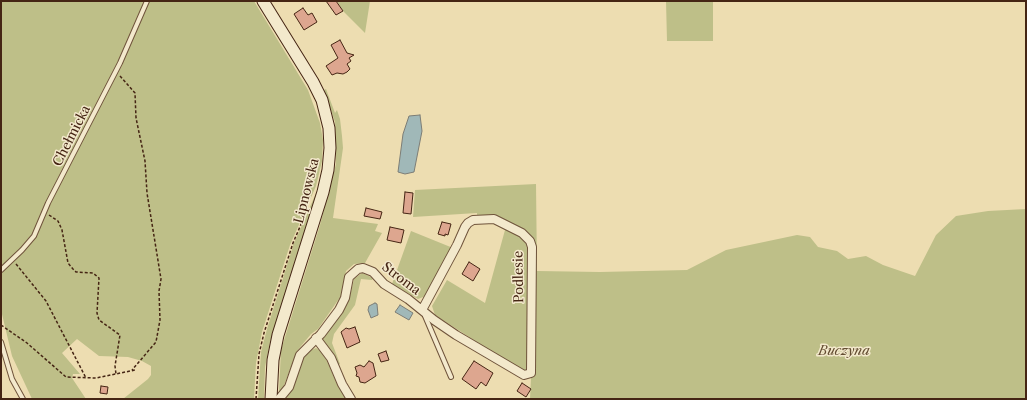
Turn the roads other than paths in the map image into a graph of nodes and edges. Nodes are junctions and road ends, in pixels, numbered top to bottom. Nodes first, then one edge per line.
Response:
1 (147, 1) edge
2 (263, 1) edge
3 (1, 270) edge
4 (422, 310) junction
5 (316, 338) junction
6 (1, 342) edge
7 (520, 372) joint
8 (451, 377) dead end
9 (23, 399) edge
10 (271, 399) edge
11 (279, 399) edge
12 (351, 399) edge

1 - 3 lane, Chełmicka
2 - 10 main road, Lipnowska
4 - 5 street, Stroma
4 - 7 street, Stroma
4 - 7 street, Podlesie
4 - 8 lane
5 - 11 street, Stroma
5 - 12 street
6 - 9 lane

